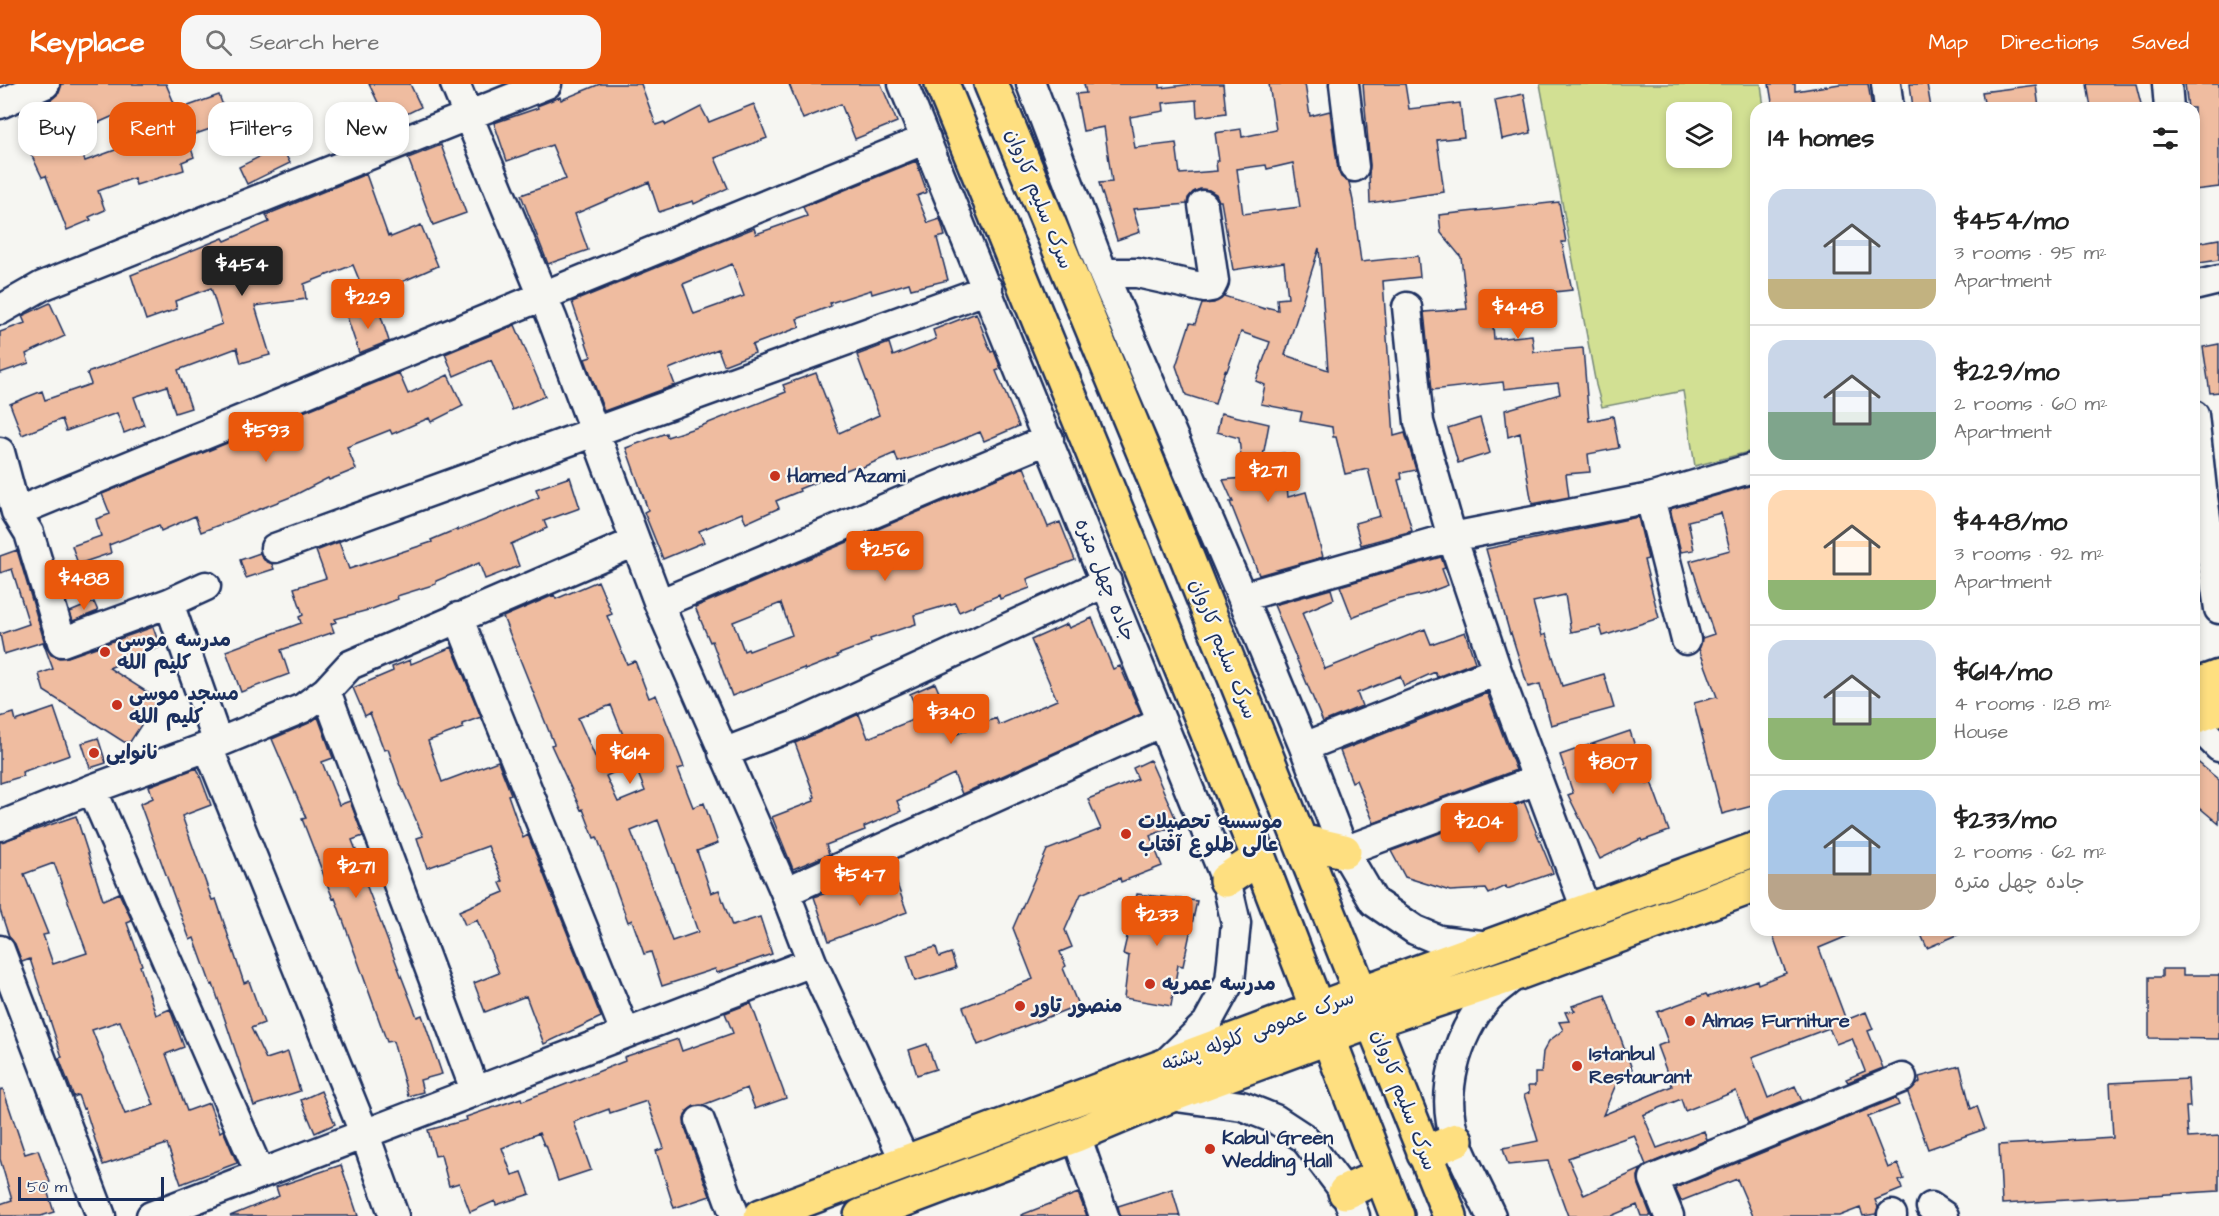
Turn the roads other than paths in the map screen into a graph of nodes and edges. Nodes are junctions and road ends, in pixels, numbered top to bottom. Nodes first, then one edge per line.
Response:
1 (45, 84) edge
2 (455, 84) edge
3 (547, 84) edge
4 (903, 84) edge
5 (942, 84) edge
6 (991, 84) edge
7 (1031, 84) edge
8 (1344, 84) edge
9 (1886, 84) edge
10 (2167, 84) edge
11 (1888, 102) edge
12 (2168, 102) edge
13 (0, 104) edge
14 (467, 116) junction
15 (926, 139) junction
16 (1354, 167) dead end
17 (1203, 205) dead end
18 (1103, 273) junction
19 (2219, 280) edge
20 (2200, 285) edge
21 (988, 289) junction
22 (542, 296) junction
23 (1407, 307) dead end
24 (0, 310) edge
25 (593, 432) junction
26 (1049, 439) junction
27 (0, 452) edge
28 (1750, 469) edge
29 (1650, 498) junction
30 (2200, 502) edge
31 (16, 512) junction
32 (1452, 537) junction
33 (635, 542) junction
34 (275, 548) dead end
35 (1107, 582) junction
36 (206, 586) dead end
37 (1242, 597) junction
38 (169, 603) junction
39 (659, 604) junction
40 (2219, 609) edge
41 (458, 617) junction
42 (1686, 640) dead end
43 (1497, 671) junction
44 (2219, 677) edge
45 (2200, 684) edge
46 (326, 691) junction
47 (2219, 708) edge
48 (2200, 715) edge
49 (1162, 722) junction
50 (2200, 728) edge
51 (213, 745) junction
52 (1304, 747) junction
53 (2219, 747) edge
54 (723, 753) junction
55 (1537, 780) junction
56 (92, 789) junction
57 (0, 826) edge
58 (1301, 841) junction
59 (1344, 851) junction
60 (1750, 851) edge
61 (1259, 858) junction
62 (1226, 880) junction
63 (1750, 887) edge
64 (785, 892) junction
65 (1587, 912) junction
66 (1489, 946) junction
67 (0, 950) edge
68 (812, 962) junction
69 (1518, 973) junction
70 (1367, 1007) junction
71 (1322, 1023) junction
72 (626, 1032) junction
73 (1902, 1078) dead end
74 (1166, 1081) junction
75 (475, 1090) junction
76 (700, 1121) dead end
77 (365, 1135) junction
78 (1076, 1136) junction
79 (1456, 1140) junction
80 (1425, 1154) junction
81 (905, 1161) junction
82 (260, 1174) junction
83 (1380, 1176) junction
84 (1349, 1204) edge
85 (101, 1216) edge
86 (151, 1216) edge
87 (393, 1216) edge
88 (735, 1216) edge
89 (761, 1216) edge
90 (861, 1216) edge
91 (1104, 1216) edge
92 (1397, 1216) edge
93 (1450, 1216) edge
94 (1491, 1216) edge
95 (1669, 1216) edge

1 - 13 street
2 - 14 street
3 - 14 street
4 - 15 street, جاده چهل متره
5 - 61 main road
6 - 58 main road, سرک سلیم کاروان
7 - 18 street
8 - 16 street
9 - 11 street
10 - 12 street
14 - 22 street
14 - 24 street
15 - 21 street, جاده چهل متره
15 - 22 street
17 - 18 street
18 - 37 street
19 - 20 street
21 - 25 street
21 - 26 street, جاده چهل متره
22 - 25 street
22 - 31 street
23 - 32 street
25 - 33 street
25 - 34 street
26 - 35 street, جاده چهل متره
26 - 39 street
27 - 31 street
28 - 29 street
29 - 32 street
29 - 42 street
30 - 40 street
31 - 38 street
32 - 37 street
32 - 43 street
33 - 39 street
33 - 41 street
35 - 49 street, جاده چهل متره
35 - 54 street
36 - 38 street
37 - 52 street
38 - 51 street
39 - 54 street
41 - 46 street
41 - 72 street
43 - 52 street
43 - 55 street
44 - 45 main road
46 - 51 street
46 - 75 street
47 - 48 main road
49 - 62 street, جاده چهل متره
49 - 64 street
50 - 53 street
51 - 56 street
51 - 77 street
52 - 59 street
54 - 64 street
55 - 59 street
55 - 65 street
56 - 57 street
56 - 82 street
58 - 59 main road
58 - 70 main road, سرک سلیم کاروان
59 - 66 street
60 - 65 main road, سرک عمومی کلوله پشته
61 - 62 main road
61 - 71 main road
62 - 74 street, جاده چهل متره
63 - 69 main road, سرک عمومی کلوله پشته
64 - 68 street
65 - 66 main road, سرک عمومی کلوله پشته
66 - 70 main road, سرک عمومی کلوله پشته
67 - 85 street
68 - 72 street
68 - 81 street
69 - 70 main road, سرک عمومی کلوله پشته
69 - 79 street
70 - 71 main road, سرک عمومی کلوله پشته
70 - 80 main road, سرک سلیم کاروان
71 - 74 main road, سرک عمومی کلوله پشته
71 - 83 main road
72 - 75 street
73 - 95 street
74 - 78 main road, سرک عمومی کلوله پشته
74 - 81 main road, سرک عمومی کلوله پشته
74 - 84 street
75 - 77 street
76 - 88 street
77 - 82 street
77 - 87 street
78 - 90 main road, سرک عمومی کلوله پشته
78 - 91 street
79 - 80 main road
79 - 94 street
80 - 93 main road, سرک سلیم کاروان
81 - 89 main road, سرک عمومی کلوله پشته
82 - 86 street
83 - 84 main road
83 - 92 main road

